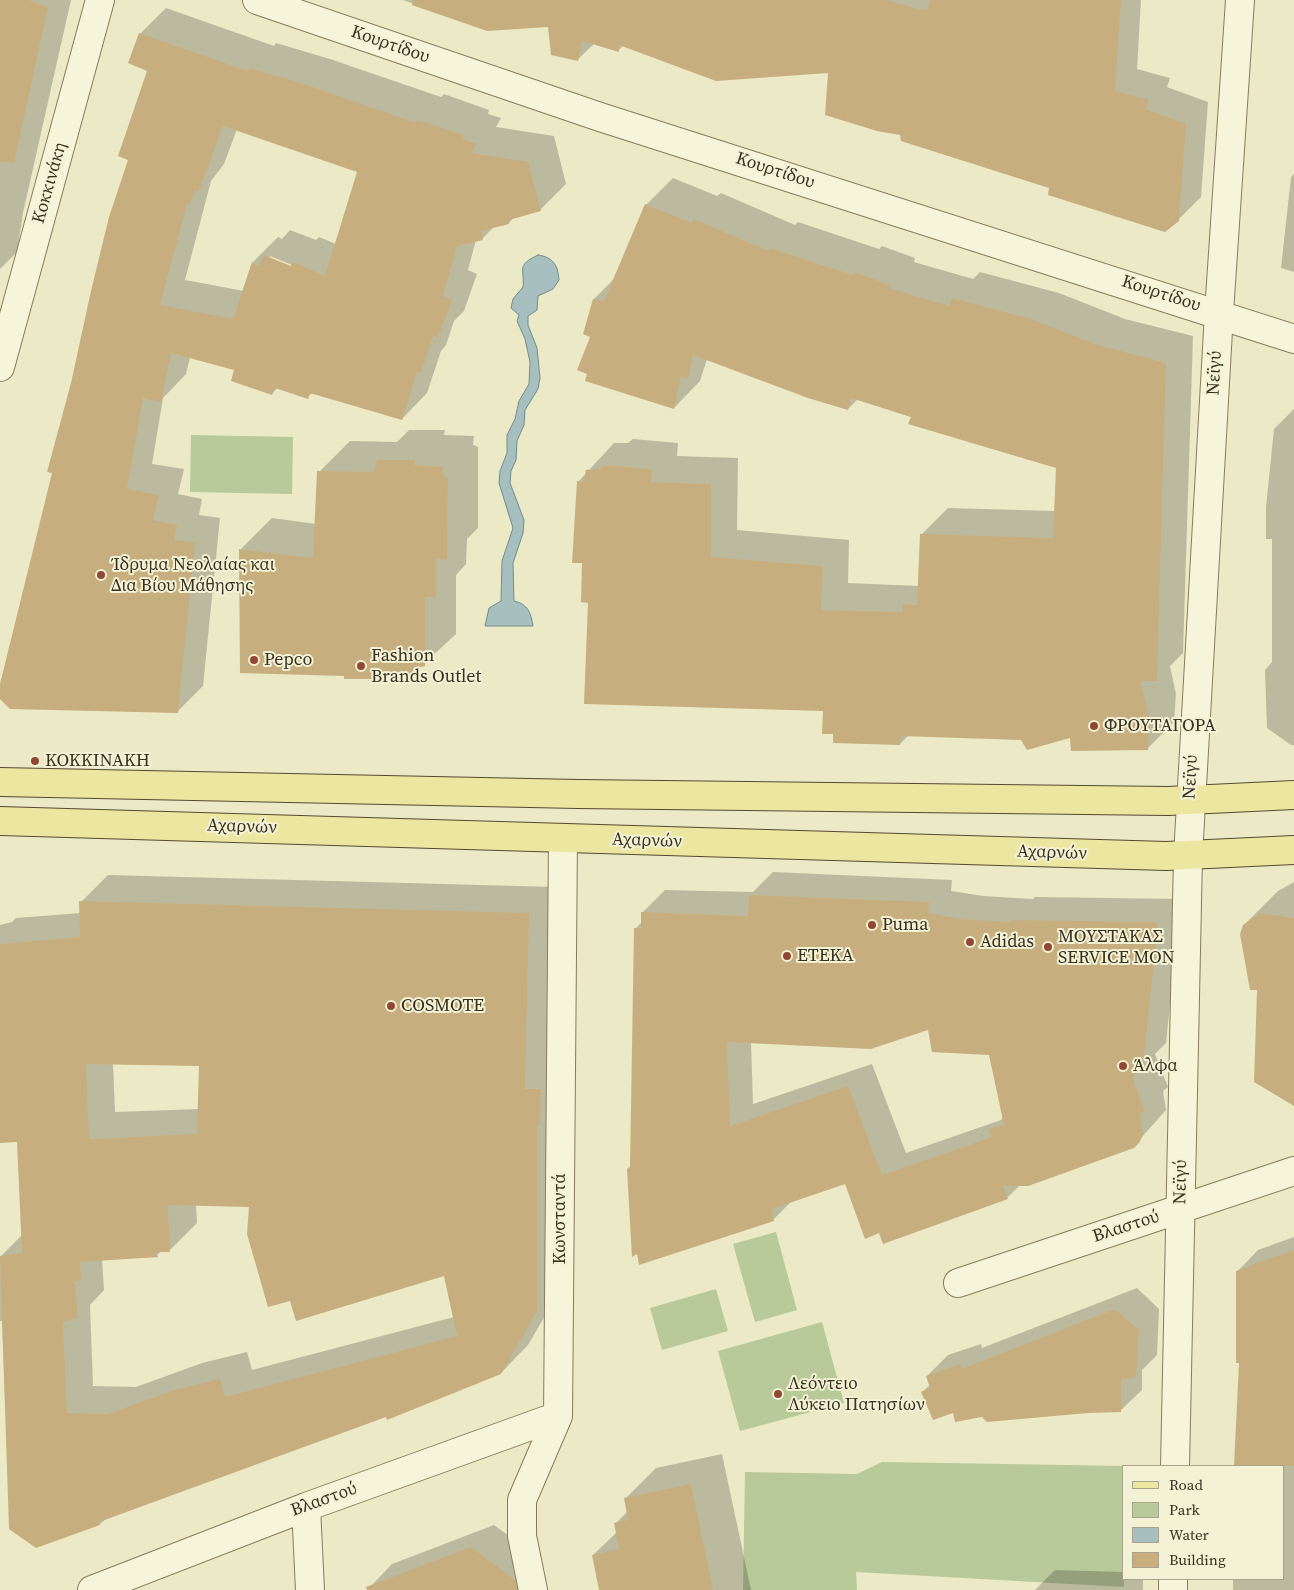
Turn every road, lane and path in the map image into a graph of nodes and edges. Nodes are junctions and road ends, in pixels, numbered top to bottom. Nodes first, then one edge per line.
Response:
1 (100, 0) edge
2 (257, 0) edge
3 (1240, 0) edge
4 (1219, 313) junction
5 (5, 323) edge
6 (1294, 339) edge
7 (0, 367) edge
8 (0, 782) edge
9 (1294, 795) edge
10 (1189, 800) junction
11 (0, 821) edge
12 (562, 839) junction
13 (1294, 850) edge
14 (1188, 856) junction
15 (1294, 1171) edge
16 (1180, 1209) junction
17 (958, 1284) dead end
18 (558, 1416) junction
19 (1175, 1465) edge
20 (306, 1507) junction
21 (92, 1590) edge
22 (310, 1590) edge
23 (533, 1590) edge

1 - 5 street, Κοκκινάκη
2 - 4 street, Κουρτίδου
3 - 4 street, Νεϊγύ
4 - 6 street, Κουρτίδου
4 - 10 street, Νεϊγύ
5 - 7 street, Κοκκινάκη
8 - 10 main road
9 - 10 main road
10 - 14 street, Νεϊγύ
11 - 12 main road, Αχαρνών
12 - 14 main road, Αχαρνών
12 - 18 street, Κωνσταντά
13 - 14 main road, Αχαρνών
14 - 16 street, Νεϊγύ
15 - 16 street, Βλαστού
16 - 17 street, Βλαστού
16 - 19 street, Νεϊγύ
18 - 20 street, Βλαστού
18 - 23 street, Κωνσταντά
20 - 21 street, Βλαστού
20 - 22 street

